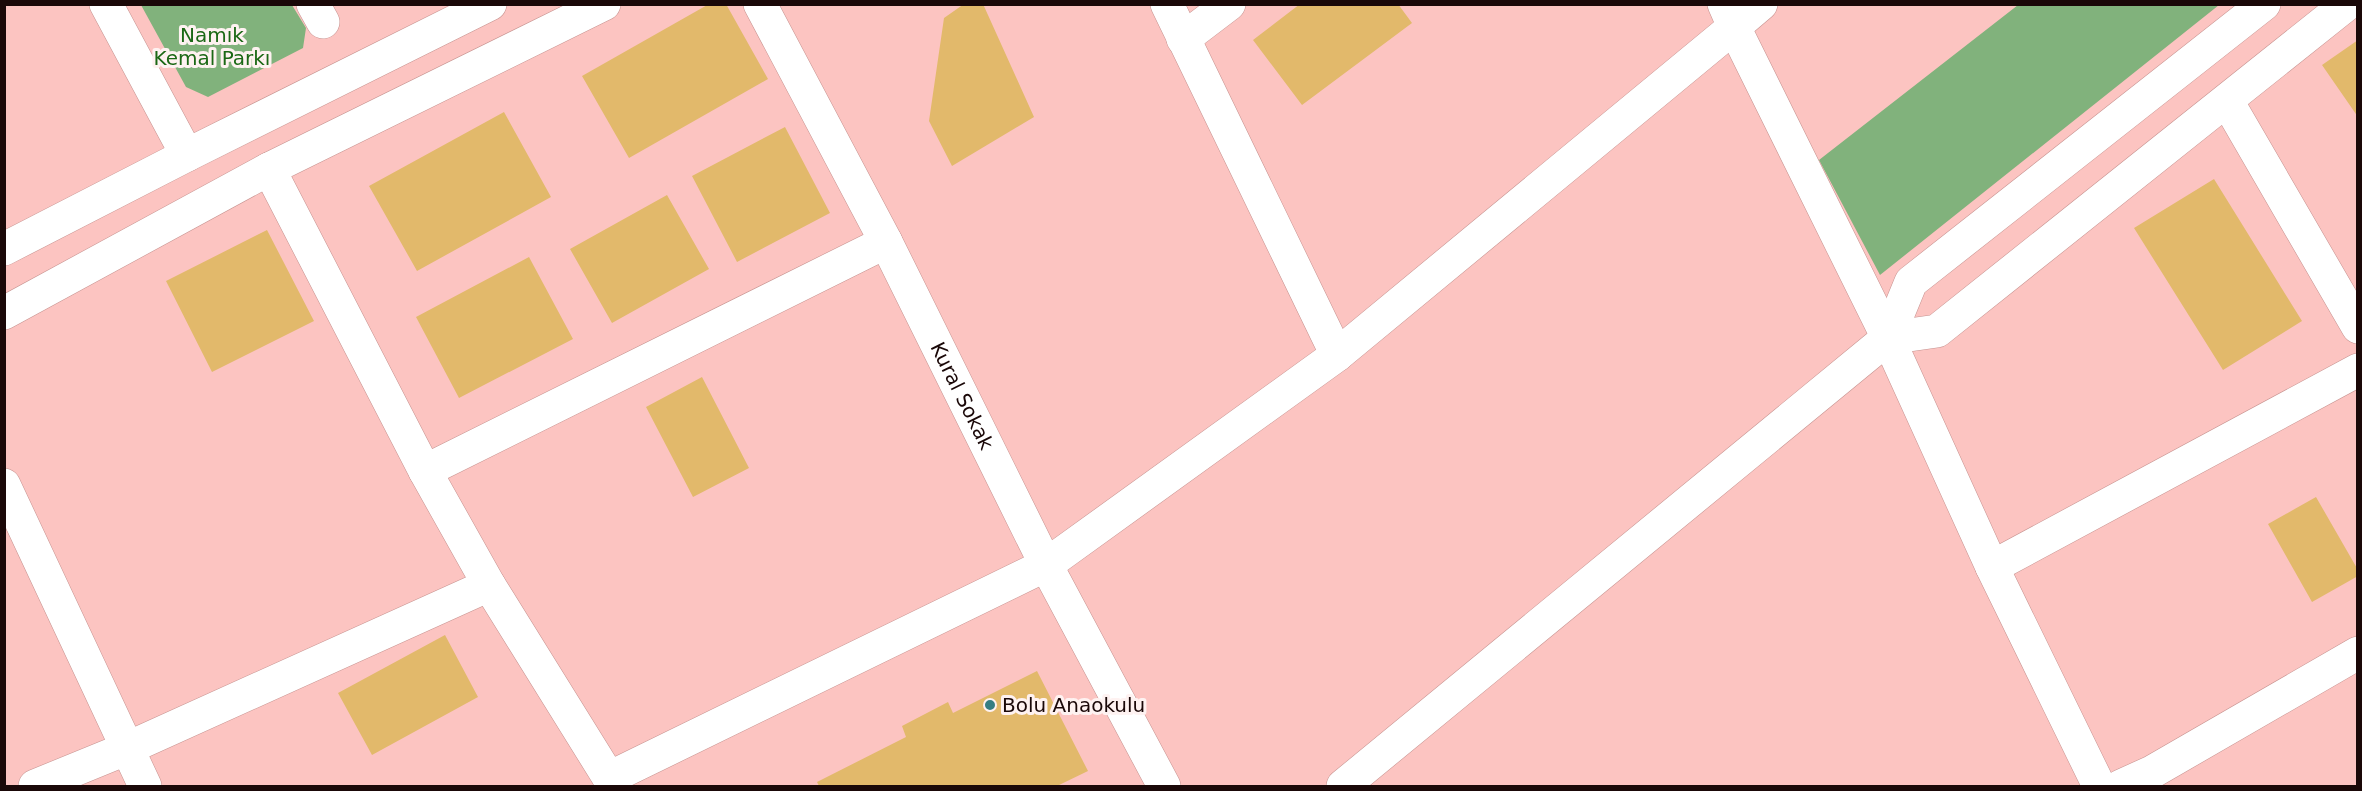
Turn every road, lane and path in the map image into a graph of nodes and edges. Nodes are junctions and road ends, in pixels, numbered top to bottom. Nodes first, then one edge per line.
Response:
1 (106, 4) edge
2 (490, 4) edge
3 (604, 4) edge
4 (760, 4) edge
5 (1167, 4) edge
6 (1229, 4) edge
7 (1761, 4) edge
8 (2264, 4) edge
9 (2347, 4) edge
10 (1729, 16) edge
11 (1183, 39) junction
12 (2227, 101) junction
13 (187, 155) junction
14 (269, 169) junction
15 (886, 242) junction
16 (4, 249) edge
17 (4, 313) edge
18 (2358, 327) edge
19 (1888, 338) junction
20 (1337, 355) junction
21 (2358, 370) edge
22 (425, 471) junction
23 (4, 485) edge
24 (1046, 565) junction
25 (1992, 567) junction
26 (489, 585) junction
27 (2358, 653) edge
28 (128, 748) junction
29 (2157, 779) edge
30 (612, 782) edge
31 (35, 786) edge
32 (145, 786) edge
33 (1164, 786) edge
34 (1343, 786) edge
35 (2098, 786) edge
36 (2121, 786) edge

1 - 13 street
2 - 13 street
3 - 14 street
4 - 15 street, Kural Sokak
5 - 11 street
6 - 11 street
7 - 10 street
8 - 19 street
9 - 12 street
10 - 19 street
10 - 20 street
11 - 20 street
12 - 18 street
12 - 19 street
13 - 16 street
14 - 17 street
14 - 22 street
15 - 22 street
15 - 24 street, Kural Sokak
19 - 25 street
19 - 34 street
20 - 24 street
21 - 25 street
22 - 26 street
23 - 28 street
24 - 30 street
24 - 33 street, Kural Sokak
25 - 35 street
26 - 28 street
26 - 30 street
27 - 29 street
28 - 31 street
28 - 32 street
29 - 36 street

